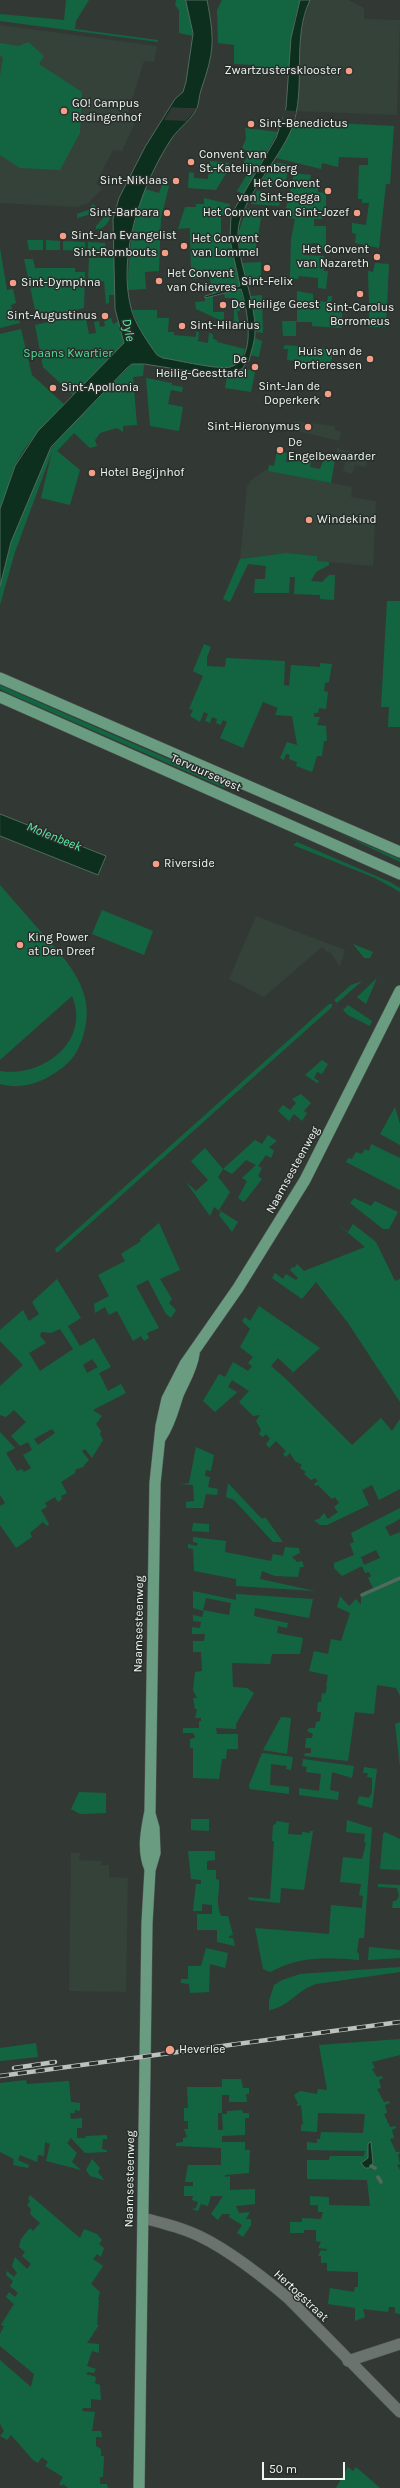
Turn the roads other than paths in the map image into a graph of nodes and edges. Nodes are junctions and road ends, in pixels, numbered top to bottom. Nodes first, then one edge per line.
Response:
1 (0, 678) edge
2 (0, 697) edge
3 (400, 852) edge
4 (400, 874) edge
5 (400, 991) edge
6 (143, 2218) junction
7 (400, 2344) edge
8 (348, 2361) junction
9 (400, 2412) edge
10 (138, 2488) edge

1 - 3 main road, Tervuursevest
2 - 4 main road, Tervuursevest
5 - 6 main road, Naamsesteenweg
6 - 8 street, Hertogstraat
6 - 10 main road, Naamsesteenweg
7 - 8 street
8 - 9 street, Hertogstraat

